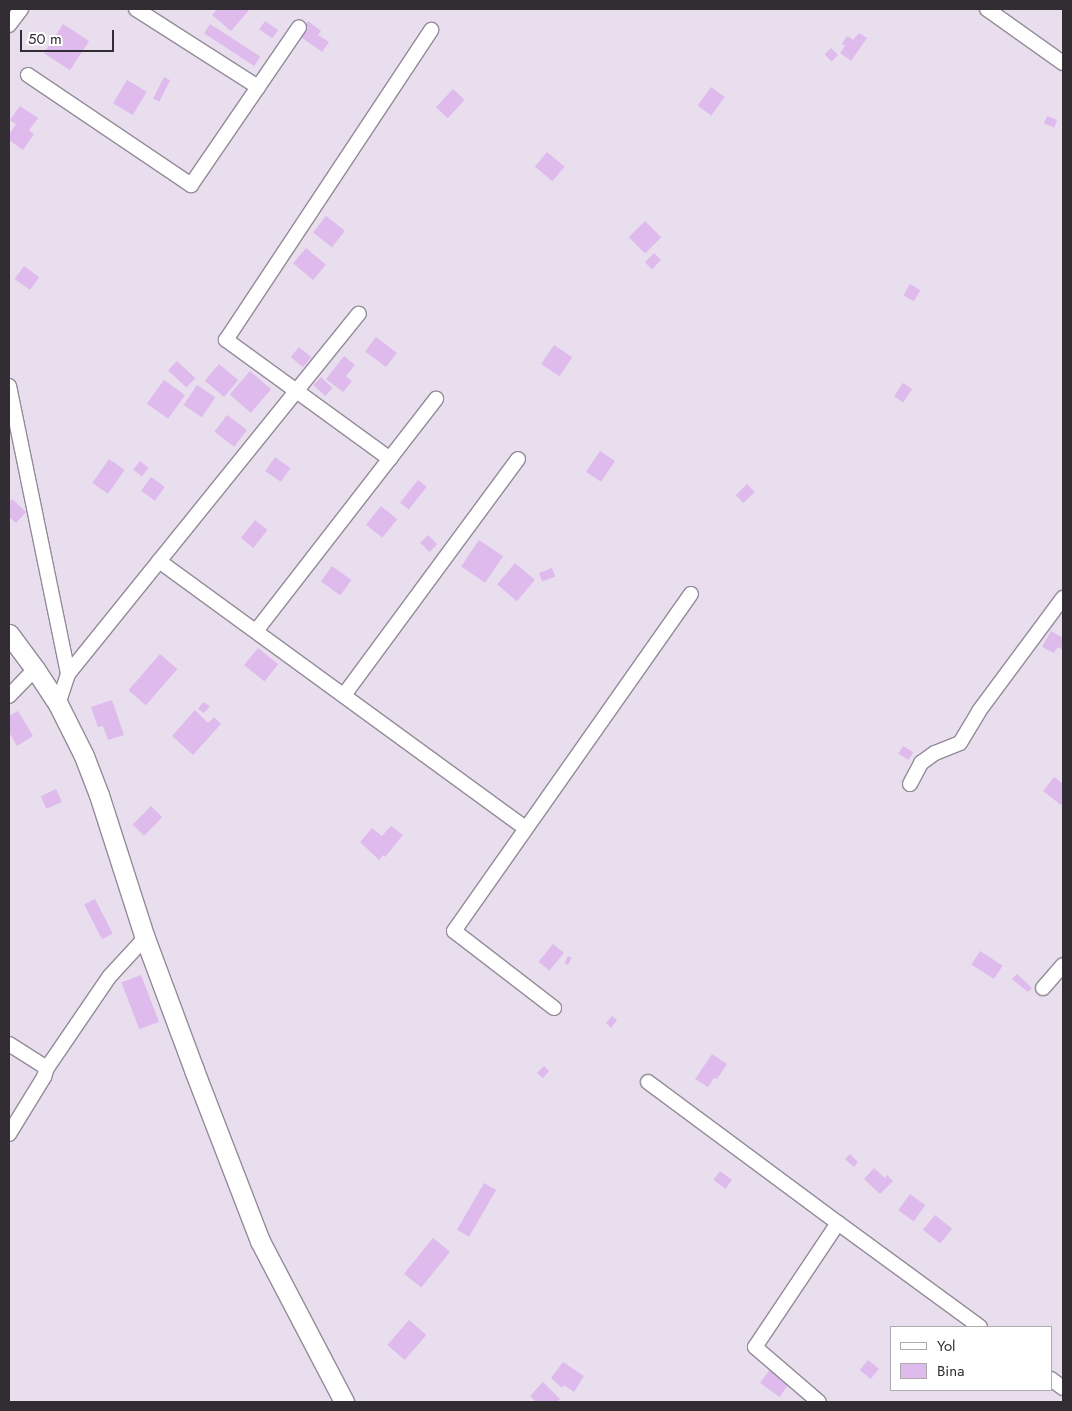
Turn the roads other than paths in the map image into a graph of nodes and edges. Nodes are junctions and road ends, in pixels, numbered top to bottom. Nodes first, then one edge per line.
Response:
1 (21, 9) edge
2 (138, 9) edge
3 (986, 9) edge
4 (9, 25) edge
5 (299, 27) dead end
6 (431, 30) dead end
7 (1063, 63) edge
8 (28, 75) dead end
9 (258, 87) junction
10 (359, 314) dead end
11 (9, 386) edge
12 (296, 392) junction
13 (436, 400) dead end
14 (390, 459) junction
15 (518, 459) dead end
16 (159, 561) junction
17 (691, 594) dead end
18 (1063, 598) edge
19 (256, 631) junction
20 (9, 634) edge
21 (35, 669) junction
22 (68, 674) junction
23 (344, 695) junction
24 (9, 696) edge
25 (58, 704) junction
26 (910, 784) dead end
27 (525, 828) junction
28 (145, 938) junction
29 (1063, 965) edge
30 (1043, 988) dead end
31 (554, 1008) dead end
32 (9, 1044) edge
33 (47, 1068) junction
34 (648, 1082) dead end
35 (9, 1134) edge
36 (838, 1223) junction
37 (979, 1326) edge
38 (1052, 1380) edge
39 (1063, 1388) edge
40 (344, 1402) edge
41 (819, 1402) edge

1 - 4 street
2 - 9 street
3 - 7 street
5 - 9 street
6 - 12 street
8 - 9 street
10 - 12 street
11 - 22 street
12 - 14 street
12 - 16 street
13 - 14 street
14 - 19 street
15 - 23 street
16 - 19 street
16 - 22 street
17 - 27 street
18 - 26 street
19 - 23 street
20 - 21 main road
21 - 24 street
21 - 25 main road
22 - 25 street
23 - 27 street
25 - 28 main road
27 - 31 street
28 - 33 street
28 - 40 main road
29 - 30 street
32 - 33 street
33 - 35 street
34 - 36 street
36 - 37 street
36 - 41 street
38 - 39 street

